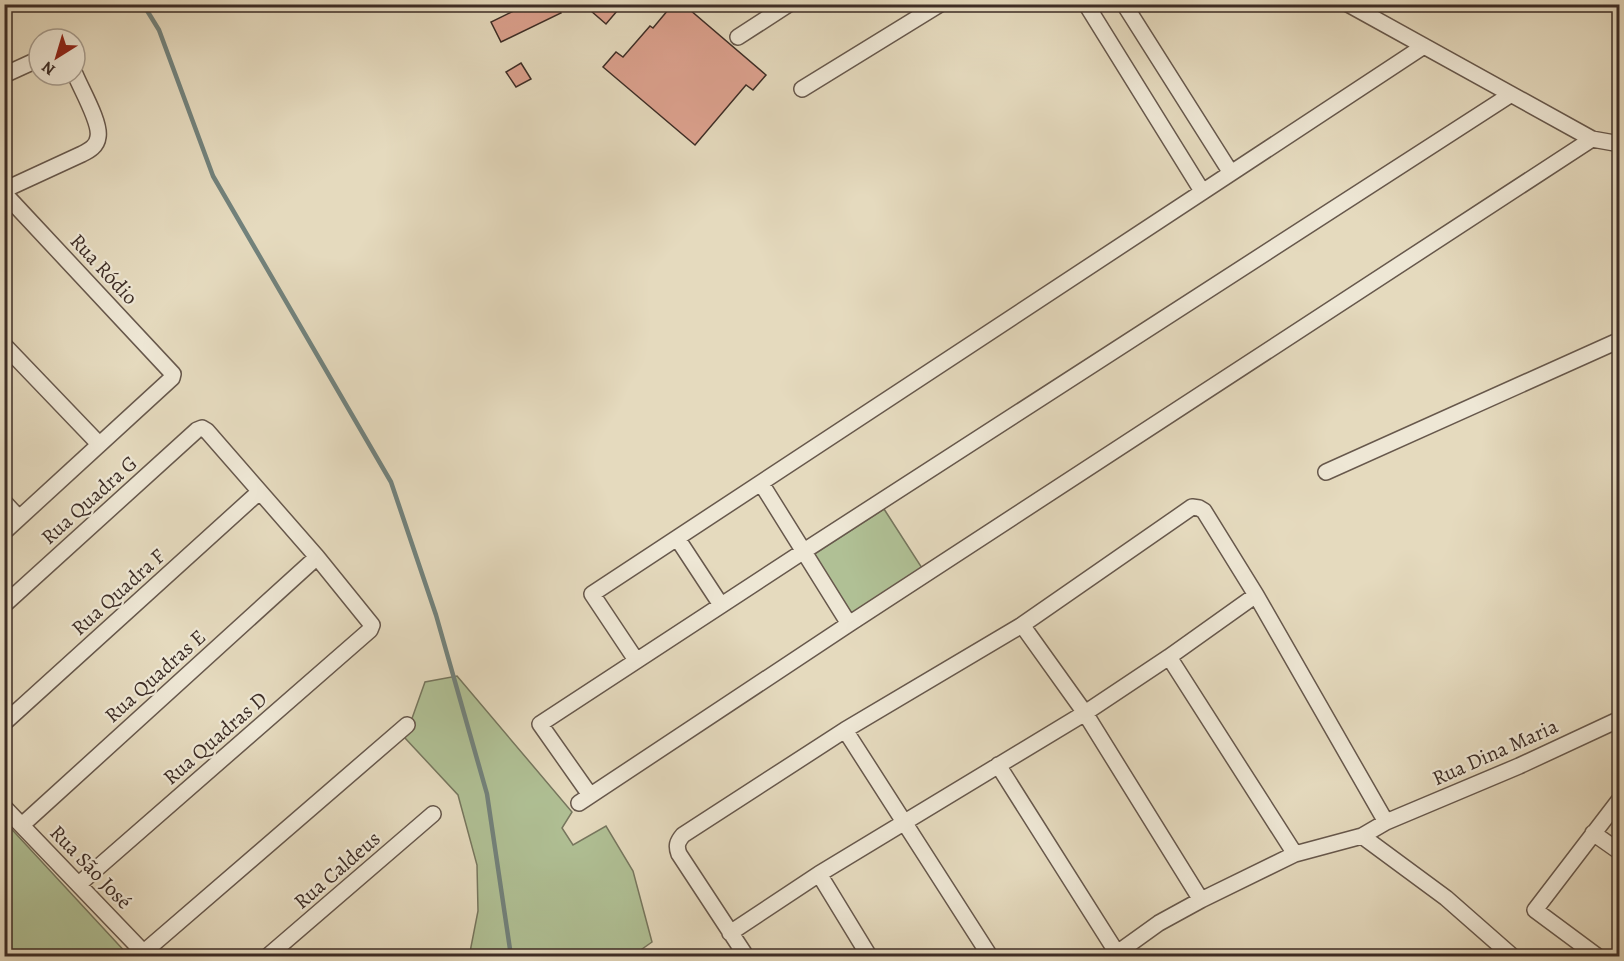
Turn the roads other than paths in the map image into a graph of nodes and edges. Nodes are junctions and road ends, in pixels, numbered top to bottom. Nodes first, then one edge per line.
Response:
1 (789, 4) edge
2 (939, 4) edge
3 (1086, 4) edge
4 (1124, 4) edge
5 (1348, 4) edge
6 (738, 37) dead end
7 (1424, 46) junction
8 (27, 64) edge
9 (4, 75) edge
10 (81, 87) edge
11 (802, 89) dead end
12 (1510, 95) junction
13 (1592, 139) junction
14 (1620, 144) edge
15 (1231, 173) junction
16 (4, 191) edge
17 (1202, 191) junction
18 (1620, 340) edge
19 (4, 345) edge
20 (99, 444) junction
21 (1326, 472) dead end
22 (761, 483) junction
23 (259, 492) junction
24 (4, 502) edge
25 (20, 518) junction
26 (4, 532) edge
27 (677, 538) junction
28 (804, 551) junction
29 (317, 557) junction
30 (1256, 595) junction
31 (4, 605) edge
32 (721, 605) junction
33 (849, 624) junction
34 (1022, 625) junction
35 (1170, 657) junction
36 (636, 660) junction
37 (1085, 713) junction
38 (1620, 719) edge
39 (4, 723) edge
40 (406, 725) dead end
41 (844, 730) junction
42 (998, 765) junction
43 (1620, 799) edge
44 (4, 807) edge
45 (433, 814) dead end
46 (1386, 822) junction
47 (903, 824) junction
48 (22, 825) junction
49 (1593, 833) junction
50 (1362, 836) junction
51 (1620, 852) edge
52 (1295, 855) junction
53 (819, 874) junction
54 (79, 884) junction
55 (1201, 900) junction
56 (730, 933) junction
57 (145, 954) edge
58 (1115, 955) edge
59 (268, 957) edge
60 (746, 957) edge
61 (869, 957) edge
62 (990, 957) edge
63 (1512, 957) edge
64 (1597, 957) edge

1 - 6 street
2 - 11 street
3 - 17 street
4 - 15 street
5 - 7 street
7 - 12 street
7 - 15 street
8 - 9 street
10 - 16 street
12 - 13 street
12 - 28 street
13 - 14 street
13 - 33 street
15 - 17 street
16 - 20 street, Rua Ródio
17 - 22 street
18 - 21 street
19 - 20 street
20 - 25 street
22 - 27 street
22 - 28 street
23 - 29 street
23 - 31 street, Rua Quadra G
23 - 39 street, Rua Quadra F
24 - 25 street
25 - 26 street
27 - 32 street
27 - 36 street
28 - 32 street
28 - 33 street
29 - 48 street, Rua Quadras E
29 - 54 street, Rua Quadras D
30 - 34 street
30 - 35 street
30 - 46 street
32 - 36 street
33 - 36 street
34 - 37 street
34 - 41 street
35 - 37 street
35 - 52 street
37 - 42 street
37 - 55 street
38 - 46 street, Rua Dina Maria
40 - 57 street
41 - 47 street
41 - 56 street
42 - 47 street
42 - 58 street
43 - 49 street
44 - 48 street, Rua São José
45 - 59 street, Rua Caldeus
46 - 50 street, Rua Dina Maria
47 - 53 street
47 - 62 street
48 - 54 street, Rua São José
49 - 51 street
49 - 64 street
50 - 52 street, Rua Dina Maria
50 - 63 street
52 - 55 street, Rua Dina Maria
53 - 56 street
53 - 61 street
54 - 57 street, Rua São José
55 - 58 street, Rua Dina Maria
56 - 60 street

